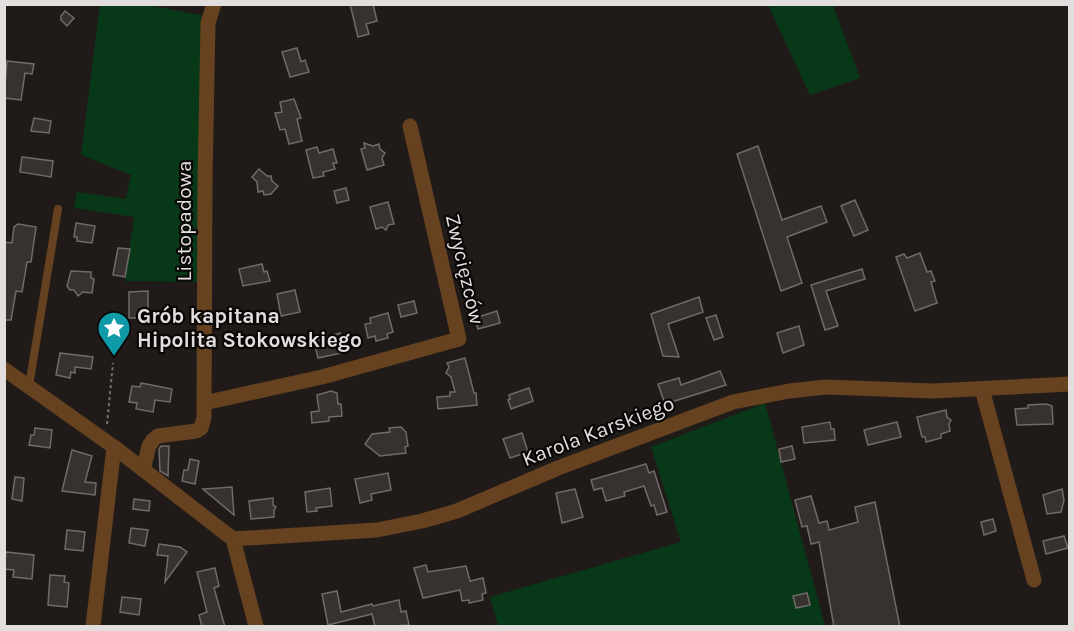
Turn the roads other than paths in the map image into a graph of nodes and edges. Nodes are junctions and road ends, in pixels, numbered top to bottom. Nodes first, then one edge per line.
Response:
1 (214, 4) edge
2 (410, 126) dead end
3 (58, 209) dead end
4 (4, 369) edge
5 (1070, 384) edge
6 (29, 388) junction
7 (982, 389) junction
8 (204, 403) junction
9 (114, 447) junction
10 (143, 470) junction
11 (233, 539) junction
12 (1034, 580) dead end
13 (93, 627) edge
14 (256, 627) edge

1 - 8 street, Listopadowa
2 - 8 street, Zwycięzców
3 - 6 lane
4 - 6 street
5 - 7 street, Karola Karskiego
6 - 9 street
7 - 11 street, Karola Karskiego
7 - 12 street
8 - 10 street, Listopadowa
9 - 10 street
9 - 13 street
10 - 11 street
11 - 14 street

